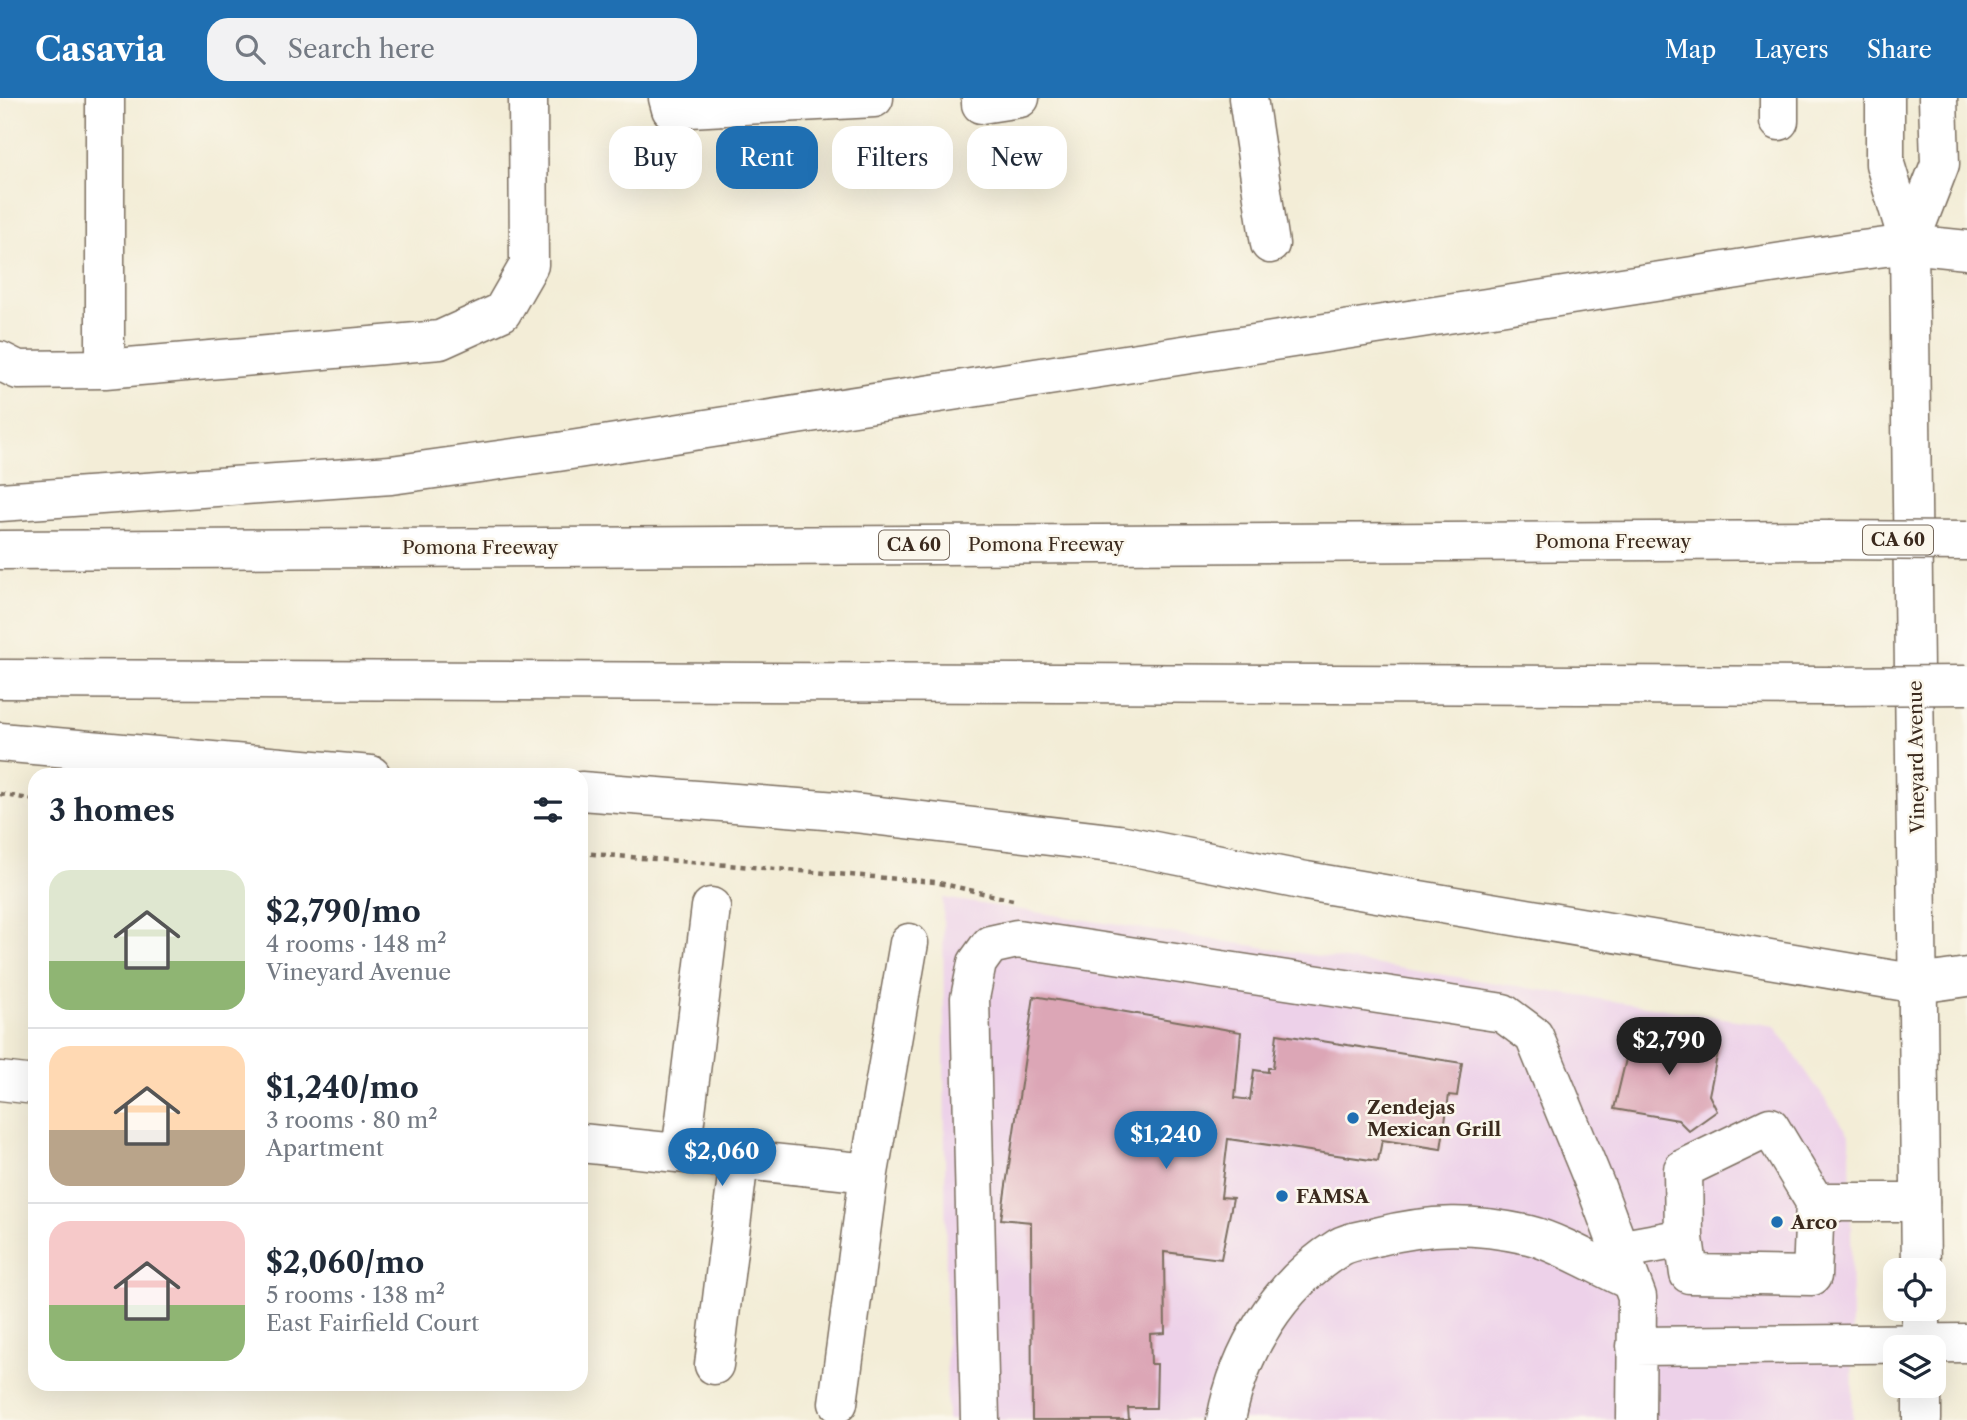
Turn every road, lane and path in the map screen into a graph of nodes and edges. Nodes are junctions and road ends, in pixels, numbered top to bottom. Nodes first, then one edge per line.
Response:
1 (105, 98) edge
2 (528, 98) edge
3 (668, 98) edge
4 (874, 98) edge
5 (981, 98) edge
6 (1020, 98) edge
7 (1248, 98) edge
8 (1885, 98) edge
9 (1938, 98) edge
10 (1270, 244) dead end
11 (1909, 244) junction
12 (1967, 250) edge
13 (0, 361) edge
14 (106, 369) junction
15 (0, 502) edge
16 (1967, 541) edge
17 (0, 550) edge
18 (0, 679) edge
19 (1967, 685) edge
20 (0, 743) edge
21 (291, 768) edge
22 (588, 792) edge
23 (0, 794) edge
24 (28, 799) edge
25 (588, 854) edge
26 (1013, 900) dead end
27 (711, 907) dead end
28 (909, 943) dead end
29 (1967, 977) edge
30 (1918, 984) junction
31 (0, 1081) edge
32 (28, 1084) edge
33 (588, 1144) edge
34 (681, 1153) junction
35 (739, 1160) junction
36 (869, 1173) junction
37 (1815, 1202) junction
38 (1920, 1202) junction
39 (1684, 1238) junction
40 (1920, 1258) edge
41 (1625, 1266) junction
42 (1921, 1333) edge
43 (1967, 1343) edge
44 (1636, 1346) junction
45 (714, 1365) dead end
46 (1922, 1398) edge
47 (838, 1403) dead end
48 (980, 1420) edge
49 (1226, 1420) edge
50 (1636, 1420) edge
51 (1922, 1420) edge

1 - 14 main road
2 - 14 main road
3 - 4 main road
5 - 6 main road
7 - 10 main road
8 - 11 main road
9 - 11 main road
11 - 12 main road
11 - 15 main road
11 - 30 main road, Vineyard Avenue
13 - 14 main road
16 - 17 main road, Pomona Freeway / CA 60, bridge
18 - 19 main road, bridge
20 - 21 main road
22 - 30 main road
23 - 24 path
25 - 26 path
27 - 34 main road
28 - 36 main road
29 - 30 main road
30 - 38 main road, Vineyard Avenue
31 - 32 main road
33 - 34 main road
34 - 35 main road
35 - 36 main road
35 - 45 main road
36 - 47 main road
37 - 38 main road
37 - 39 main road
37 - 39 main road
38 - 40 main road, Vineyard Avenue
39 - 41 main road
41 - 44 main road
41 - 48 main road
41 - 49 main road
42 - 43 main road
42 - 44 main road
44 - 50 main road
46 - 51 main road

